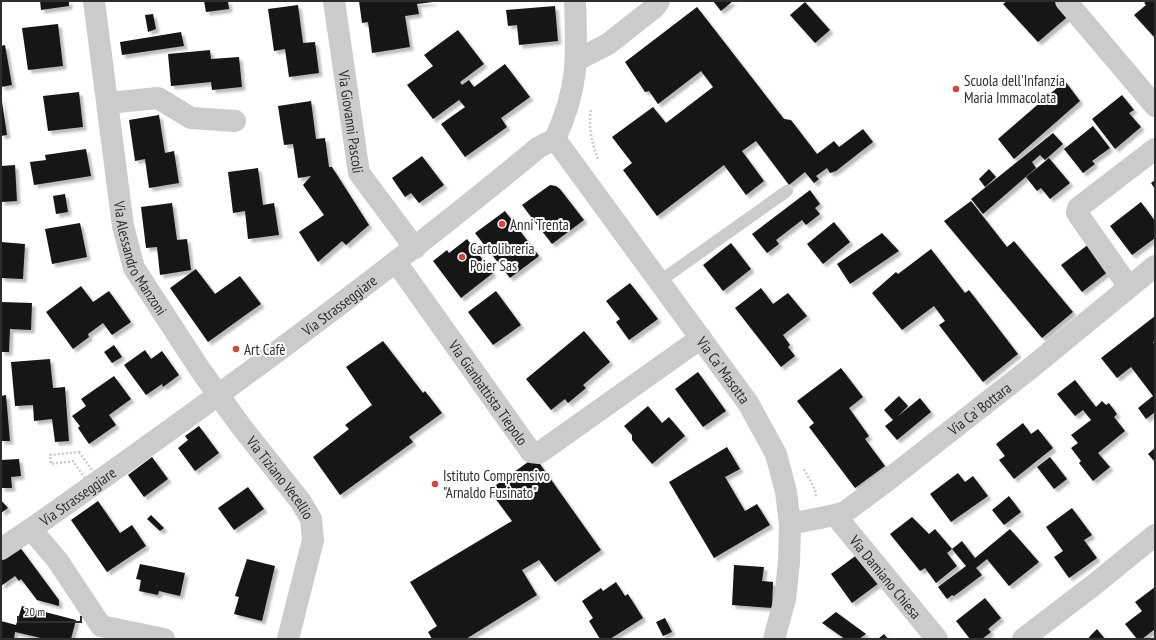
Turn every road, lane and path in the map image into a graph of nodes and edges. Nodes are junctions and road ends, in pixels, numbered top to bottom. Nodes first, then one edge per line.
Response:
1 (94, 1) edge
2 (334, 1) edge
3 (575, 1) edge
4 (659, 1) edge
5 (1066, 1) edge
6 (576, 60) junction
7 (108, 103) junction
8 (1155, 106) edge
9 (235, 121) dead end
10 (555, 139) junction
11 (1155, 149) edge
12 (787, 191) dead end
13 (415, 248) junction
14 (396, 262) junction
15 (1155, 266) edge
16 (660, 281) junction
17 (1129, 287) junction
18 (701, 338) junction
19 (219, 396) junction
20 (85, 478) joint
21 (835, 515) junction
22 (790, 524) junction
23 (32, 529) junction
24 (1155, 535) edge
25 (1, 549) edge
26 (99, 632) edge
27 (164, 639) edge
28 (288, 639) edge
29 (774, 639) edge
30 (937, 639) edge
31 (1023, 639) edge

1 - 7 street, Via Alessandro Manzoni
2 - 13 street, Via Giovanni Pascoli
3 - 6 street
4 - 6 street
5 - 8 street
6 - 10 street
7 - 9 street
7 - 19 street, Via Alessandro Manzoni
10 - 13 street, Via Strasseggiare
10 - 16 street, Via Ca' Masotta
11 - 17 street
12 - 16 lane
13 - 14 street, Via Strasseggiare
14 - 18 street, Via Gianbattista Tiepolo
14 - 19 street, Via Strasseggiare
15 - 17 street, Via Ca' Bottara
16 - 18 street, Via Ca' Masotta
17 - 21 street, Via Ca' Bottara
18 - 22 street, Via Ca' Masotta
19 - 23 street, Via Strasseggiare
19 - 28 street, Via Tiziano Vecellio
20 - 20 path
21 - 22 street, Via Ca' Bottara
21 - 30 street, Via Damiano Chiesa
22 - 29 street, Via Ca' Masotta
23 - 25 street, Via Strasseggiare
23 - 26 street
24 - 31 street
26 - 27 street

